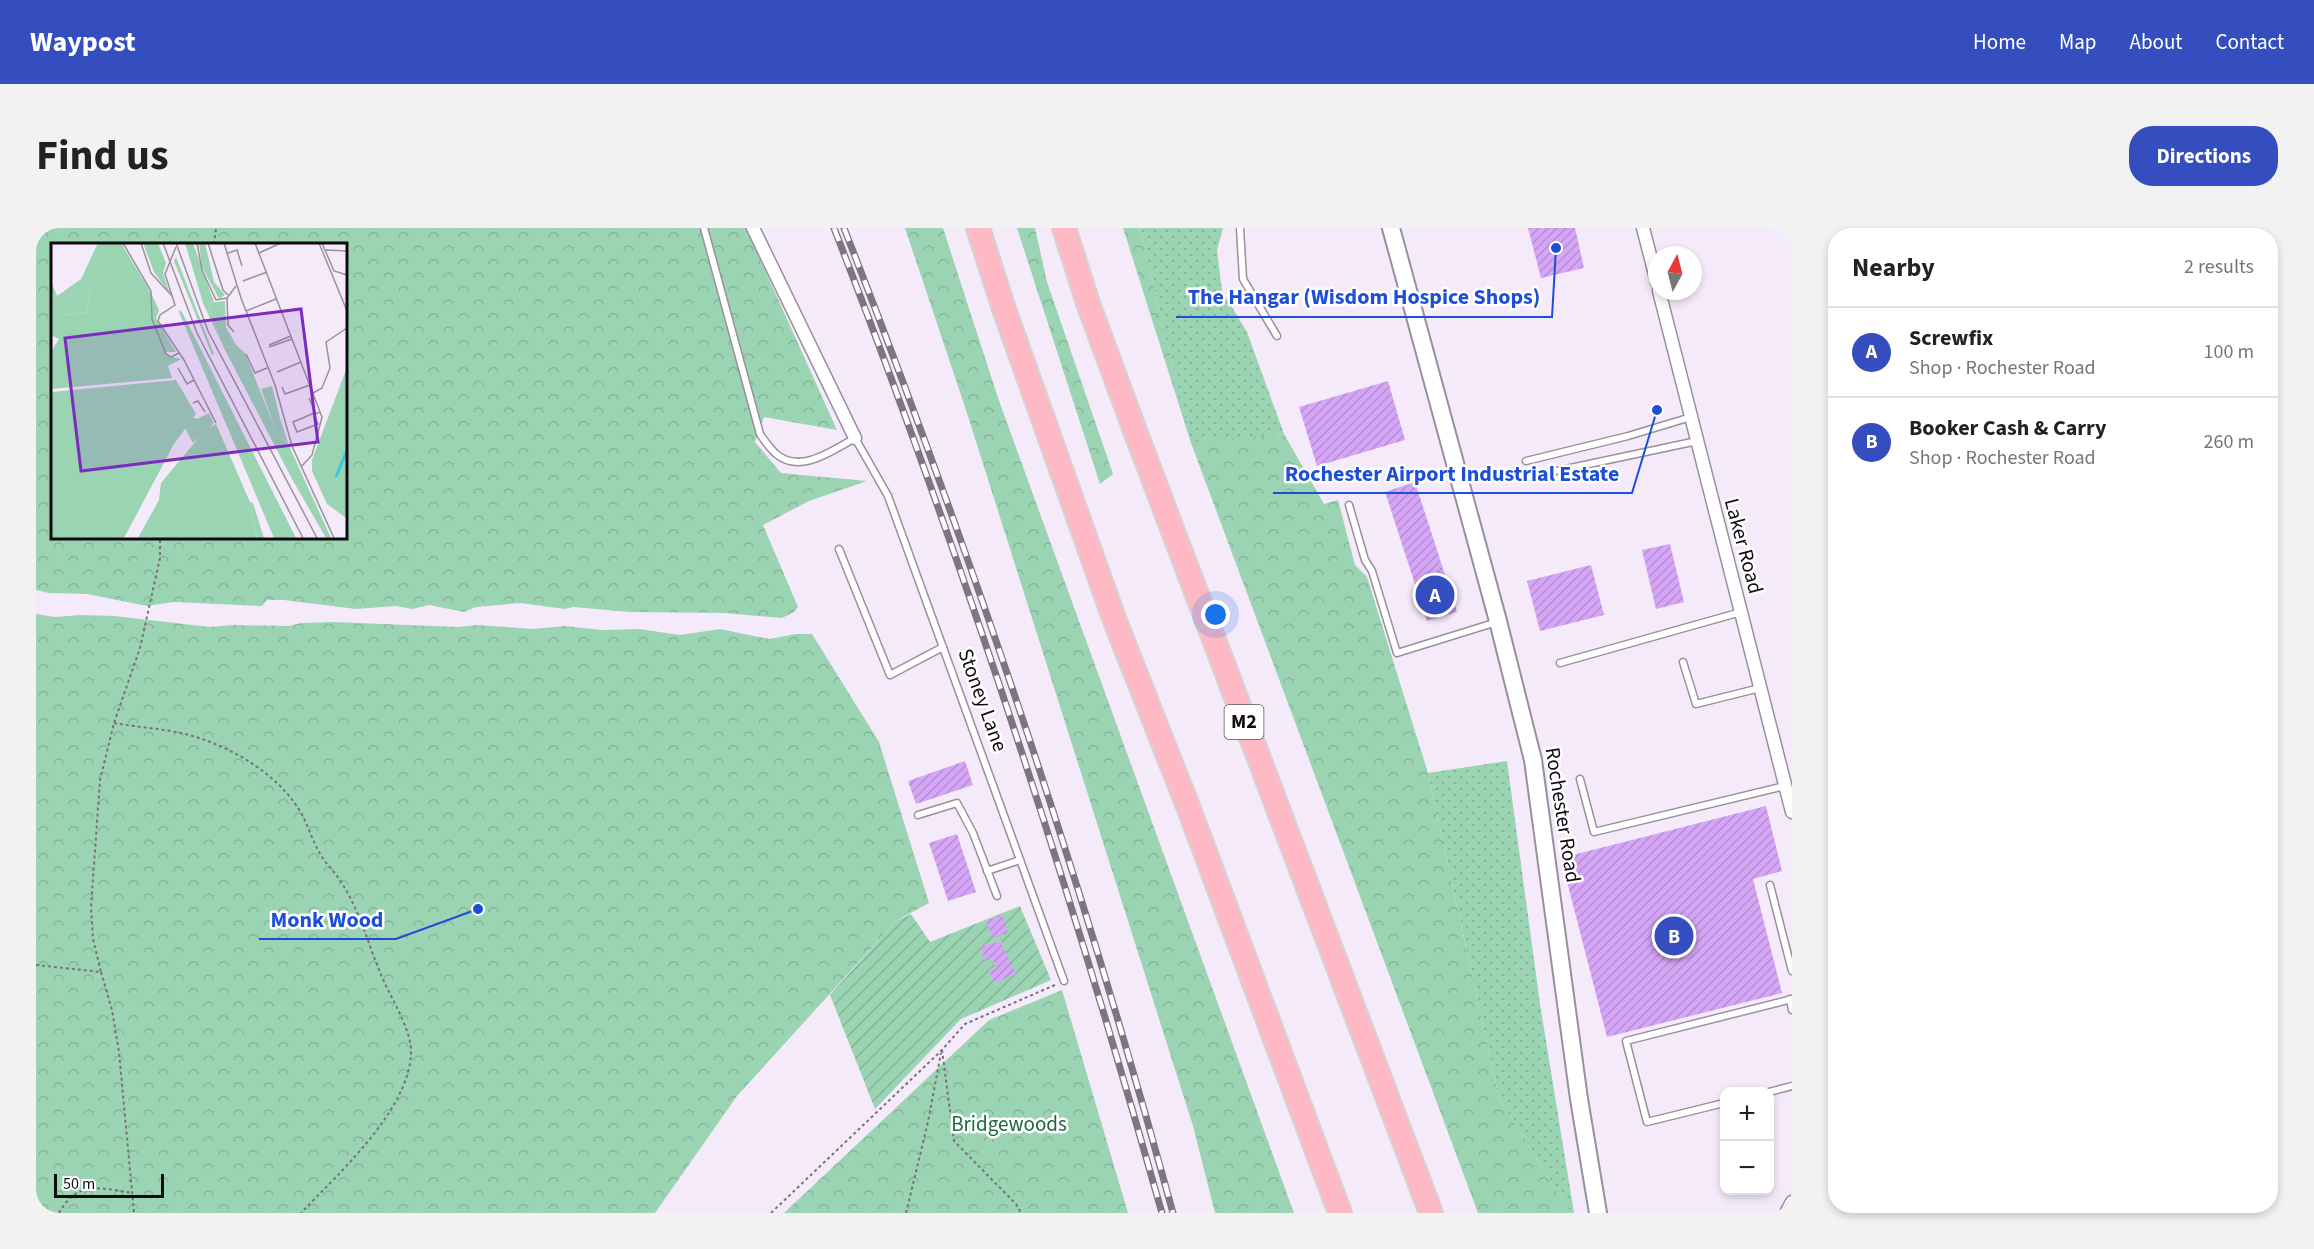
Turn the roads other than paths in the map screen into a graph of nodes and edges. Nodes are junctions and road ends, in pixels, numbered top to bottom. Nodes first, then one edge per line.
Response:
1 (704, 228) edge
2 (753, 228) edge
3 (978, 228) edge
4 (1064, 228) edge
5 (1240, 228) edge
6 (1391, 228) edge
7 (1643, 228) edge
8 (1648, 247) edge
9 (1661, 300) edge
10 (1277, 336) dead end
11 (1691, 416) junction
12 (855, 438) junction
13 (1697, 441) junction
14 (1526, 461) dead end
15 (1523, 478) dead end
16 (1349, 505) dead end
17 (839, 549) dead end
18 (1742, 612) junction
19 (1498, 621) junction
20 (943, 647) junction
21 (1683, 662) dead end
22 (1560, 663) dead end
23 (1760, 688) junction
24 (1580, 779) dead end
25 (1785, 786) junction
26 (1792, 812) edge
27 (918, 815) dead end
28 (1020, 860) junction
29 (987, 871) junction
30 (1770, 885) dead end
31 (997, 896) dead end
32 (1792, 971) edge
33 (1064, 981) road end
34 (1791, 999) edge
35 (1792, 1010) edge
36 (1792, 1086) edge
37 (1774, 1091) edge
38 (1720, 1103) edge
39 (1792, 1202) edge
40 (1341, 1213) edge
41 (1431, 1213) edge
42 (1598, 1213) edge
43 (1786, 1213) edge

1 - 12 lane
2 - 12 street, Stoney Lane
3 - 40 highway
4 - 41 highway, M2
5 - 10 lane
6 - 19 main road, Rochester Road
7 - 8 street
9 - 11 street, Laker Road
11 - 13 street, Laker Road
11 - 14 lane
12 - 20 lane, Stoney Lane
13 - 15 lane
13 - 18 street, Laker Road
16 - 19 lane
17 - 20 lane
18 - 22 lane
18 - 23 street, Laker Road
19 - 42 main road, Rochester Road
20 - 28 lane, Stoney Lane
21 - 23 lane
23 - 25 street, Laker Road
24 - 25 lane
25 - 26 street, Laker Road
27 - 29 lane
28 - 29 lane
28 - 33 lane, Stoney Lane
29 - 31 lane
30 - 32 lane
34 - 35 lane
34 - 38 lane
36 - 37 lane
39 - 43 street

